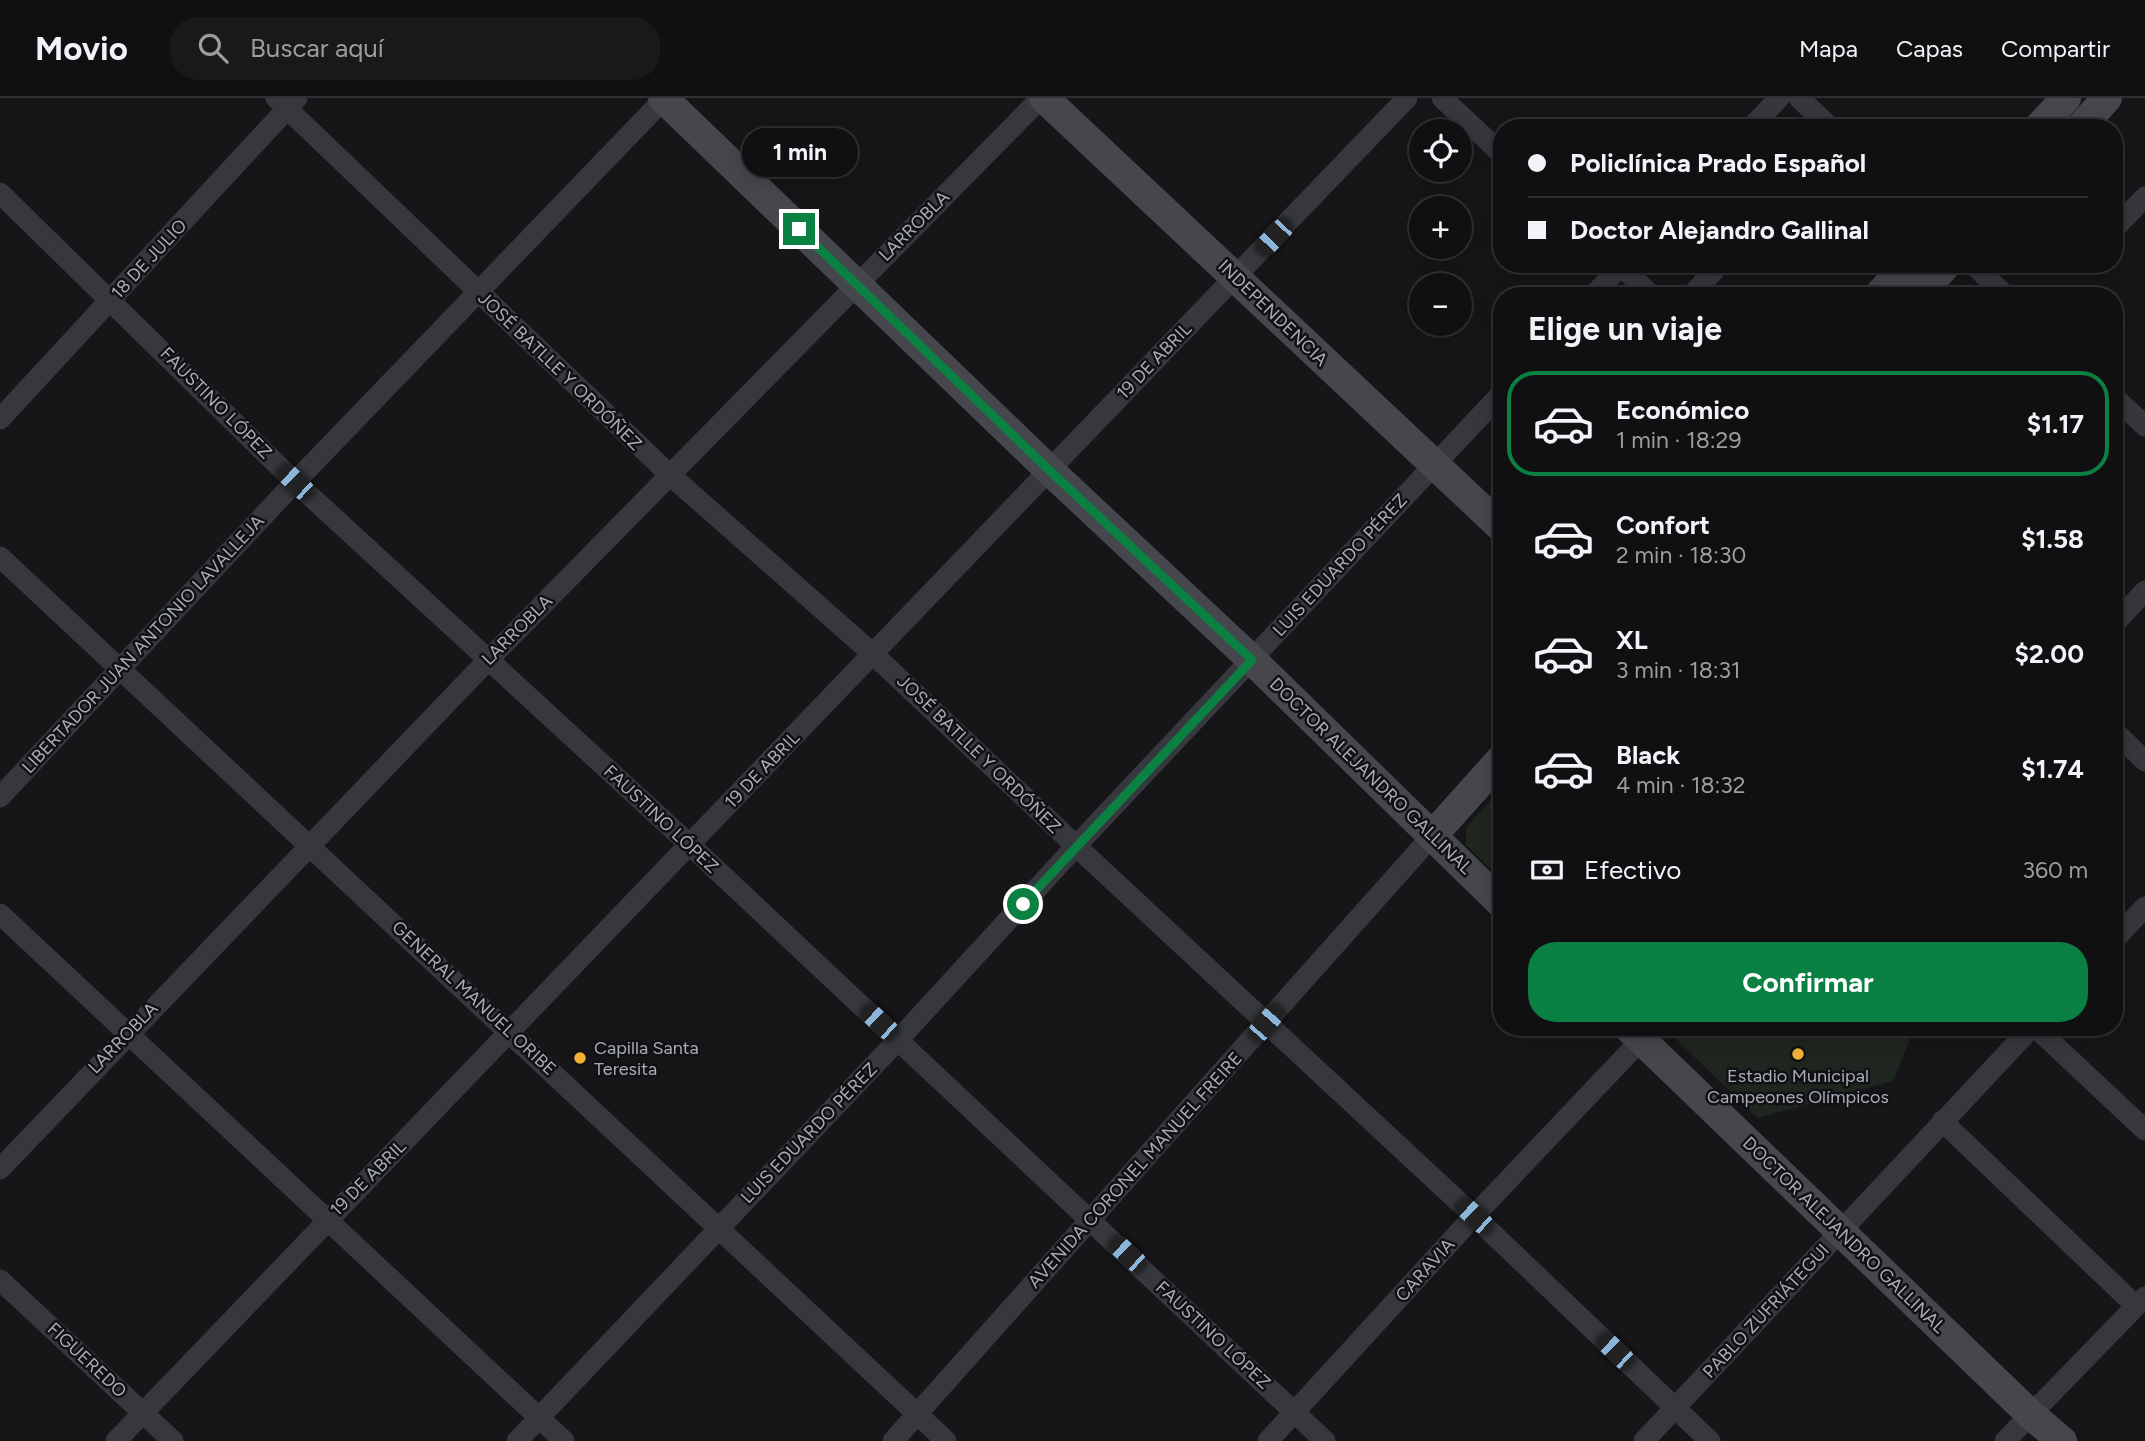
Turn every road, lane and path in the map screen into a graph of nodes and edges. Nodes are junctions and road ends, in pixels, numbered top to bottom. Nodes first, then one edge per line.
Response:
1 (664, 98) edge
2 (1042, 98) edge
3 (1407, 98) edge
4 (1442, 98) edge
5 (1779, 98) edge
6 (1799, 98) edge
7 (2066, 98) edge
8 (2107, 98) edge
9 (287, 102) edge
10 (1759, 119) edge
11 (1821, 119) edge
12 (2046, 119) edge
13 (2088, 119) edge
14 (1493, 146) edge
15 (0, 193) edge
16 (2145, 197) edge
17 (2123, 220) edge
18 (1614, 273) edge
19 (1629, 273) edge
20 (1712, 273) edge
21 (1899, 273) edge
22 (1939, 273) edge
23 (1982, 273) edge
24 (1236, 276) junction
25 (857, 284) junction
26 (1601, 287) edge
27 (1643, 287) edge
28 (1699, 287) edge
29 (1886, 287) edge
30 (1926, 287) edge
31 (1997, 287) edge
32 (477, 292) junction
33 (111, 300) junction
34 (1493, 403) edge
35 (2123, 405) edge
36 (0, 419) edge
37 (2145, 426) edge
38 (1433, 466) junction
39 (1049, 470) junction
40 (670, 475) junction
41 (295, 482) junction
42 (1493, 520) edge
43 (0, 557) edge
44 (2142, 599) edge
45 (2123, 616) edge
46 (873, 654) junction
47 (488, 660) junction
48 (1252, 660) junction
49 (121, 669) junction
50 (2123, 740) edge
51 (2145, 761) edge
52 (1493, 768) edge
53 (0, 797) edge
54 (1432, 836) junction
55 (309, 844) junction
56 (690, 845) junction
57 (1076, 846) junction
58 (1493, 895) edge
59 (2145, 907) edge
60 (0, 914) edge
61 (2123, 930) edge
62 (1266, 1023) junction
63 (510, 1032) junction
64 (127, 1034) junction
65 (1632, 1036) edge
66 (1638, 1036) edge
67 (2025, 1036) edge
68 (2044, 1036) edge
69 (898, 1040) junction
70 (1942, 1121) junction
71 (2145, 1130) edge
72 (0, 1169) edge
73 (1474, 1216) junction
74 (1090, 1219) junction
75 (326, 1220) junction
76 (719, 1228) junction
77 (1840, 1232) junction
78 (0, 1280) edge
79 (2141, 1302) edge
80 (1675, 1409) junction
81 (143, 1413) junction
82 (1294, 1413) junction
83 (917, 1414) junction
84 (2030, 1414) junction
85 (539, 1418) junction
86 (116, 1441) edge
87 (173, 1441) edge
88 (517, 1441) edge
89 (564, 1441) edge
90 (893, 1441) edge
91 (946, 1441) edge
92 (1268, 1441) edge
93 (1325, 1441) edge
94 (1644, 1441) edge
95 (1710, 1441) edge
96 (2005, 1441) edge
97 (2062, 1441) edge

1 - 25 street, DOCTOR ALEJANDRO GALLINAL
1 - 32 street, LIBERTADOR JUAN ANTONIO LAVALLEJA
2 - 24 street, INDEPENDENCIA
2 - 25 street, LARROBLA
3 - 24 street, 19 DE ABRIL
4 - 14 street
5 - 10 street
6 - 11 street
7 - 12 street
8 - 13 street
9 - 32 street, JOSÉ BATLLE Y ORDÓÑEZ
9 - 33 street, 18 DE JULIO
15 - 33 street, FAUSTINO LÓPEZ
16 - 17 street
18 - 26 street
19 - 27 street
20 - 28 street
21 - 29 street
22 - 30 street
23 - 31 street
24 - 38 street, INDEPENDENCIA
24 - 39 street, 19 DE ABRIL
25 - 39 street, DOCTOR ALEJANDRO GALLINAL
25 - 40 street, LARROBLA
32 - 40 street, JOSÉ BATLLE Y ORDÓÑEZ
32 - 41 street, LIBERTADOR JUAN ANTONIO LAVALLEJA
33 - 36 street, 18 DE JULIO
33 - 41 street, FAUSTINO LÓPEZ
34 - 38 street, LUIS EDUARDO PÉREZ
35 - 37 street
38 - 42 street, INDEPENDENCIA
38 - 48 street, LUIS EDUARDO PÉREZ
39 - 46 street, 19 DE ABRIL
39 - 48 street, DOCTOR ALEJANDRO GALLINAL
40 - 46 street, JOSÉ BATLLE Y ORDÓÑEZ
40 - 47 street, LARROBLA
41 - 47 street, FAUSTINO LÓPEZ
41 - 49 street, LIBERTADOR JUAN ANTONIO LAVALLEJA
43 - 49 street, GENERAL MANUEL ORIBE
44 - 45 street
46 - 56 street, 19 DE ABRIL
46 - 57 street, JOSÉ BATLLE Y ORDÓÑEZ
47 - 55 street, LARROBLA
47 - 56 street, FAUSTINO LÓPEZ
48 - 54 street, DOCTOR ALEJANDRO GALLINAL
48 - 57 street, LUIS EDUARDO PÉREZ
49 - 53 street, LIBERTADOR JUAN ANTONIO LAVALLEJA
49 - 55 street, GENERAL MANUEL ORIBE
50 - 51 street
52 - 54 street
54 - 58 street, DOCTOR ALEJANDRO GALLINAL
54 - 62 street, AVENIDA CORONEL MANUEL FREIRE
55 - 63 street, GENERAL MANUEL ORIBE
55 - 64 street, LARROBLA
56 - 63 street, 19 DE ABRIL
56 - 69 street, FAUSTINO LÓPEZ
57 - 62 street, JOSÉ BATLLE Y ORDÓÑEZ
57 - 69 street, LUIS EDUARDO PÉREZ
59 - 61 street
60 - 64 street
62 - 73 street, JOSÉ BATLLE Y ORDÓÑEZ
62 - 74 street, AVENIDA CORONEL MANUEL FREIRE
63 - 75 street, 19 DE ABRIL
63 - 76 street, GENERAL MANUEL ORIBE
64 - 72 street, LARROBLA
64 - 75 street
65 - 73 street, CARAVIA
66 - 77 street, DOCTOR ALEJANDRO GALLINAL
67 - 70 street, PABLO ZUFRIÁTEGUI
68 - 71 street
69 - 74 street, FAUSTINO LÓPEZ
69 - 76 street, LUIS EDUARDO PÉREZ
70 - 77 street, PABLO ZUFRIÁTEGUI
70 - 79 street
73 - 80 street, JOSÉ BATLLE Y ORDÓÑEZ
73 - 82 street, CARAVIA
74 - 82 street, FAUSTINO LÓPEZ
74 - 83 street, AVENIDA CORONEL MANUEL FREIRE
75 - 81 street, 19 DE ABRIL
75 - 85 street
76 - 83 street, GENERAL MANUEL ORIBE
76 - 85 street, LUIS EDUARDO PÉREZ
77 - 80 street, PABLO ZUFRIÁTEGUI
77 - 84 street, DOCTOR ALEJANDRO GALLINAL
78 - 81 street, FIGUEREDO
79 - 84 street
80 - 94 street, PABLO ZUFRIÁTEGUI
80 - 95 street, JOSÉ BATLLE Y ORDÓÑEZ
81 - 86 street, 19 DE ABRIL
81 - 87 street, FIGUEREDO
82 - 92 street, CARAVIA
82 - 93 street, FAUSTINO LÓPEZ
83 - 90 street, AVENIDA CORONEL MANUEL FREIRE
83 - 91 street, GENERAL MANUEL ORIBE
84 - 96 street
84 - 97 street, DOCTOR ALEJANDRO GALLINAL
85 - 88 street, LUIS EDUARDO PÉREZ
85 - 89 street

